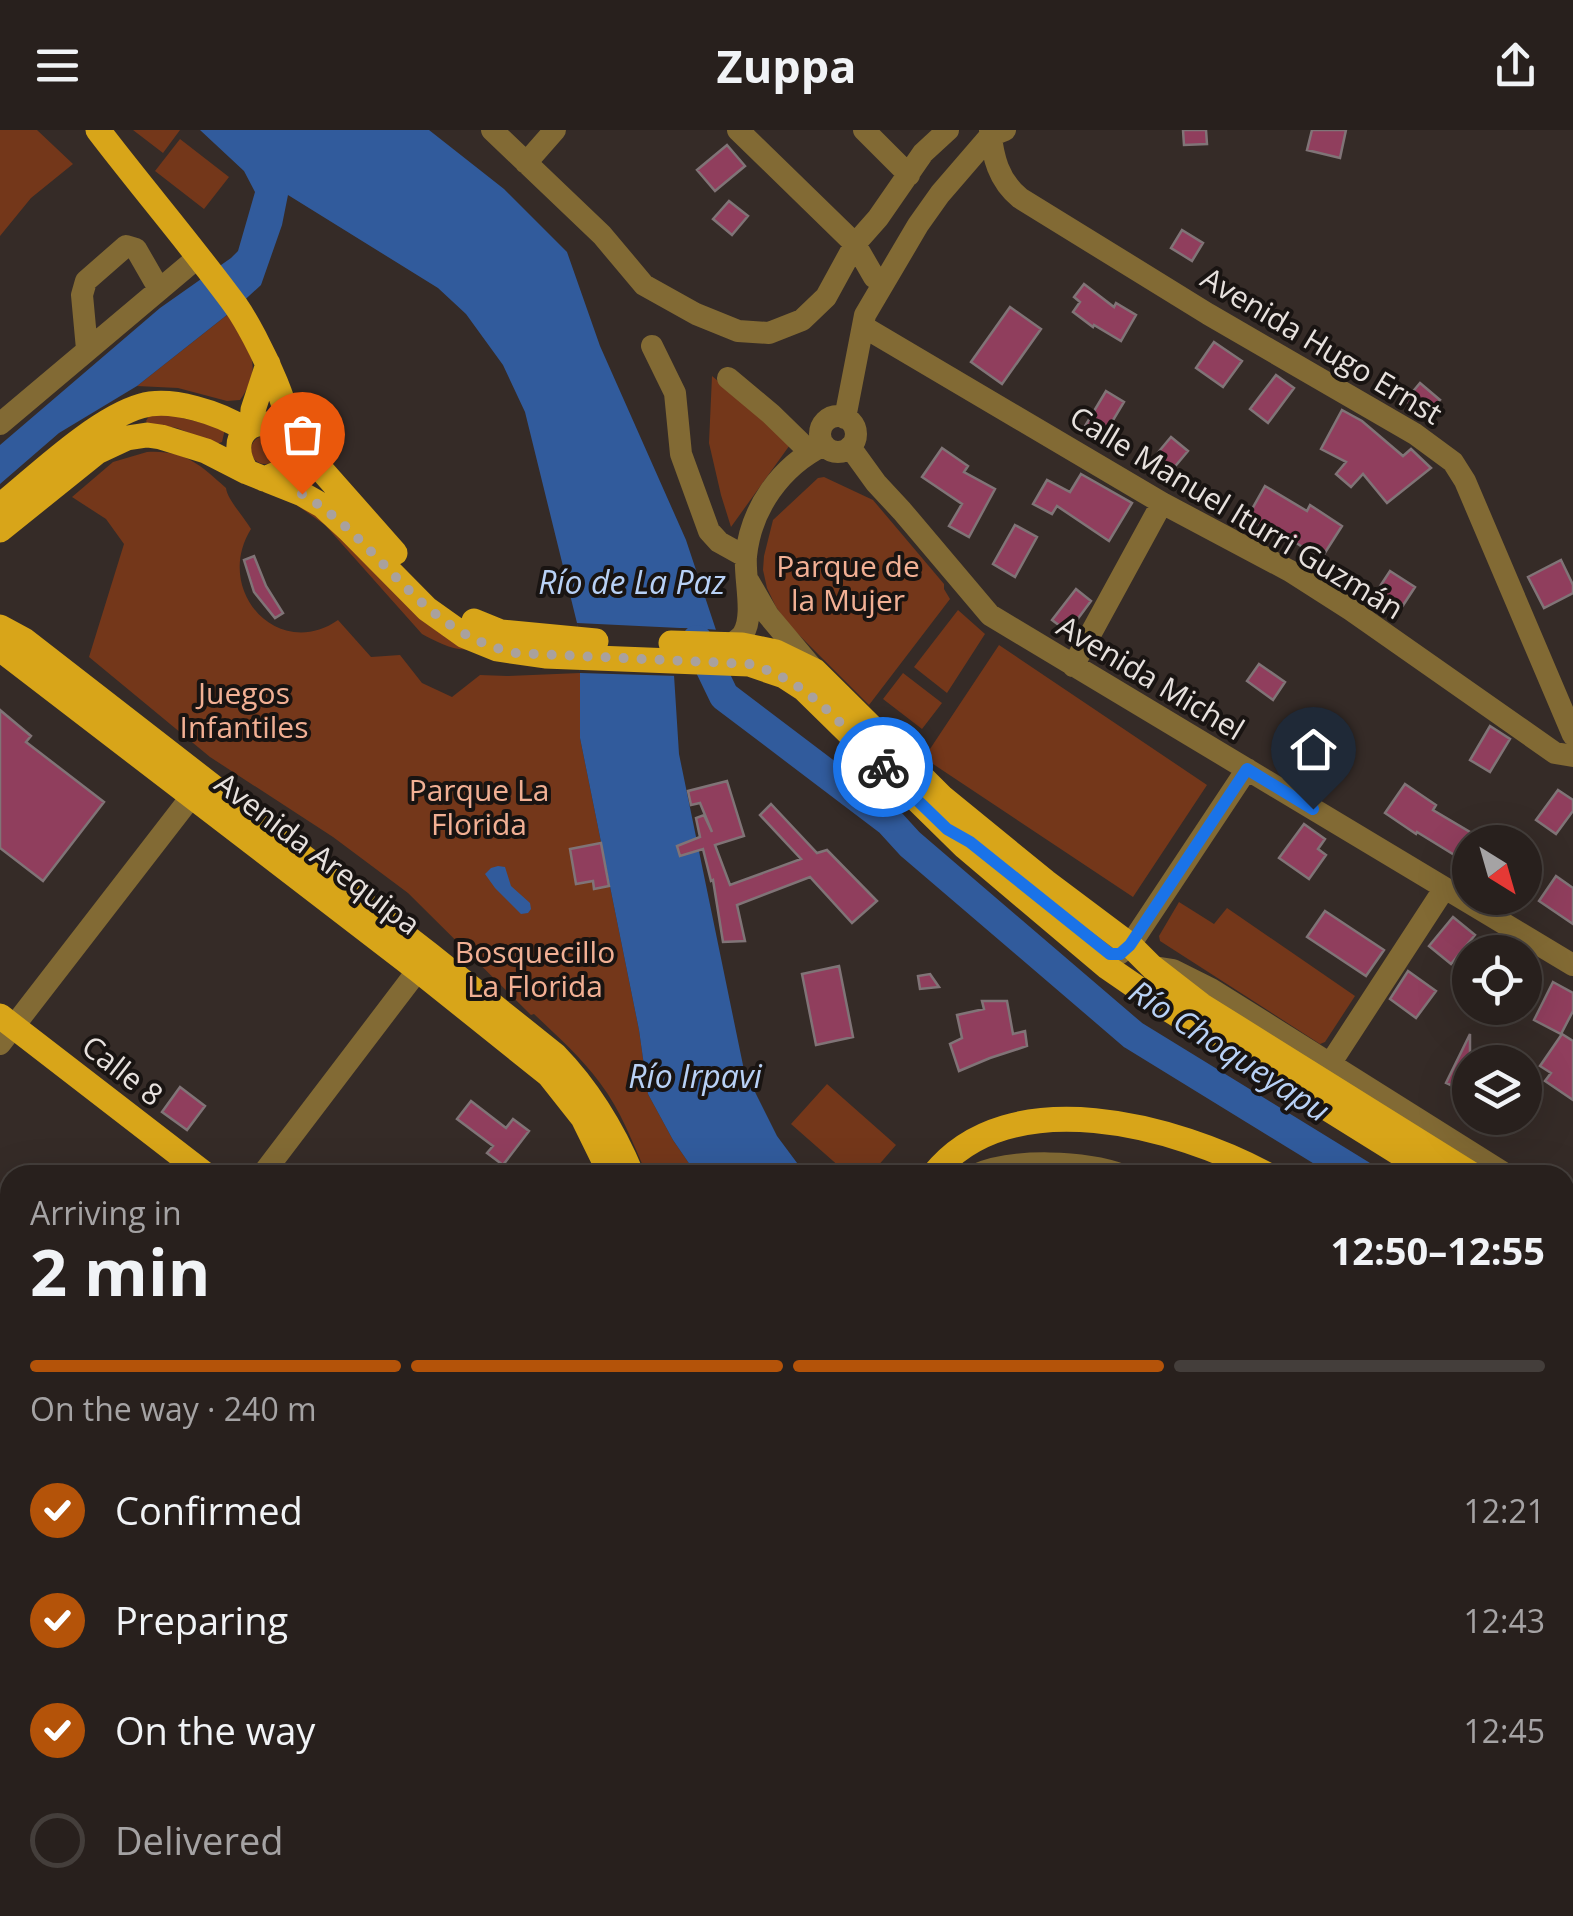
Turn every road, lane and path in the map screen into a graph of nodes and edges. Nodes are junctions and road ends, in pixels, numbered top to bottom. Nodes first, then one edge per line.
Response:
1 (98, 130) edge
2 (492, 130) edge
3 (555, 130) edge
4 (738, 130) edge
5 (864, 130) edge
6 (948, 130) edge
7 (995, 132) edge
8 (526, 163) junction
9 (909, 174) junction
10 (203, 266) junction
11 (869, 267) junction
12 (159, 289) junction
13 (864, 327) junction
14 (652, 346) dead end
15 (87, 349) junction
16 (268, 364) junction
17 (728, 378) dead end
18 (845, 418) junction
19 (0, 424) edge
20 (248, 428) junction
21 (292, 438) junction
22 (850, 446) junction
23 (817, 448) junction
24 (256, 476) junction
25 (1162, 502) junction
26 (0, 506) edge
27 (0, 530) edge
28 (747, 568) junction
29 (0, 627) edge
30 (0, 649) edge
31 (579, 649) junction
32 (741, 651) junction
33 (1073, 666) junction
34 (815, 671) junction
35 (1573, 735) edge
36 (1573, 756) edge
37 (1247, 769) junction
38 (197, 788) junction
39 (947, 829) junction
40 (1444, 889) junction
41 (1130, 945) junction
42 (424, 962) junction
43 (1573, 964) edge
44 (1152, 967) junction
45 (5, 1029) edge
46 (1330, 1064) junction
47 (974, 1140) junction
48 (192, 1165) edge
49 (270, 1165) edge
50 (607, 1165) edge
51 (627, 1165) edge
52 (941, 1165) edge
53 (980, 1165) edge
54 (1014, 1165) edge
55 (1051, 1165) edge
56 (1244, 1165) edge
57 (1418, 1165) edge
58 (1456, 1165) edge
59 (1491, 1165) edge

1 - 10 main road
2 - 8 street
3 - 8 street
4 - 11 street
5 - 9 street
6 - 9 street
7 - 11 street
7 - 35 street, Avenida Hugo Ernst
8 - 11 street
9 - 11 street
10 - 12 street
10 - 16 main road
11 - 13 street
12 - 15 street
12 - 15 street
13 - 18 street
13 - 25 street, Calle Manuel Iturri Guzmán
14 - 28 street
15 - 19 street
16 - 20 main road
16 - 21 main road
17 - 23 street
18 - 22 street
18 - 23 street
20 - 21 main road
20 - 24 main road
20 - 26 main road
21 - 24 main road
21 - 31 main road
22 - 23 street
22 - 33 street, Avenida Michel
23 - 28 street
24 - 27 main road
24 - 31 main road
25 - 33 street
25 - 36 street, Calle Manuel Iturri Guzmán
28 - 32 street
28 - 34 street
29 - 38 main road, Avenida Arequipa
30 - 38 main road, Avenida Arequipa
31 - 32 main road
32 - 34 main road
32 - 39 main road
33 - 37 street, Avenida Michel
34 - 41 main road
37 - 40 street, Avenida Michel
37 - 41 street
38 - 42 main road, Avenida Arequipa
38 - 45 street
39 - 41 street
39 - 57 main road
40 - 43 street, Avenida Michel
40 - 46 street
41 - 44 main road
42 - 49 street
42 - 50 main road, Avenida Arequipa
42 - 51 main road, Avenida Arequipa
44 - 46 street
44 - 58 main road
45 - 48 main road, Calle 8
46 - 59 street
47 - 52 main road
47 - 53 street
47 - 56 main road
54 - 55 street

